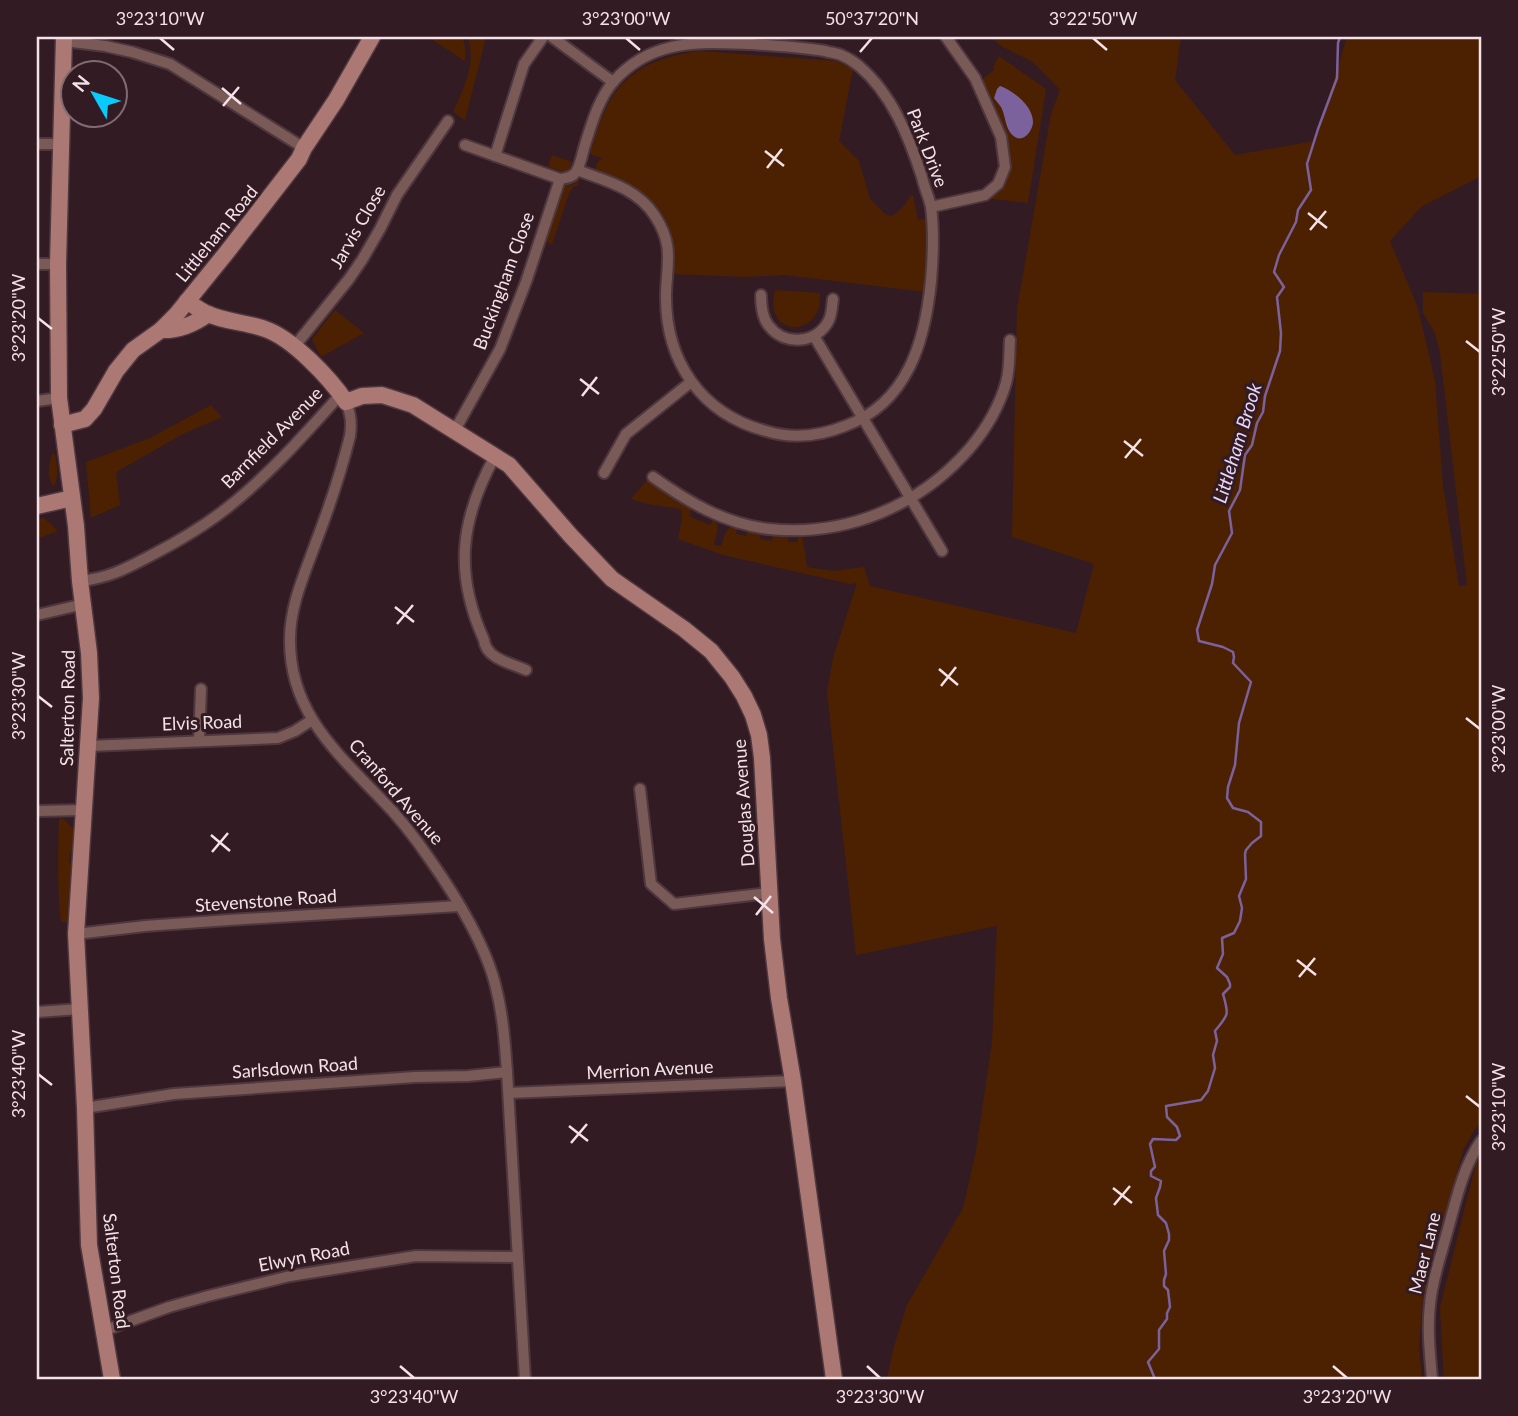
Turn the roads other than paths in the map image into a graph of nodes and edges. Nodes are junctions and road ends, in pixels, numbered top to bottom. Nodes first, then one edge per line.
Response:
1 (372, 37) edge
2 (543, 37) edge
3 (946, 37) edge
4 (558, 38) edge
5 (64, 39) edge
6 (613, 82) junction
7 (448, 121) dead end
8 (37, 144) edge
9 (61, 144) junction
10 (465, 145) dead end
11 (304, 148) junction
12 (495, 156) junction
13 (577, 170) junction
14 (560, 179) junction
15 (930, 207) junction
16 (37, 264) edge
17 (58, 264) junction
18 (761, 295) dead end
19 (834, 299) dead end
20 (187, 301) junction
21 (208, 314) junction
22 (161, 330) junction
23 (814, 336) junction
24 (1010, 340) dead end
25 (294, 347) junction
26 (691, 383) junction
27 (59, 398) junction
28 (343, 398) junction
29 (37, 401) edge
30 (862, 419) junction
31 (62, 425) junction
32 (455, 430) junction
33 (495, 456) junction
34 (604, 473) dead end
35 (653, 477) dead end
36 (72, 498) junction
37 (911, 499) junction
38 (37, 506) edge
39 (942, 551) dead end
40 (80, 581) junction
41 (84, 604) junction
42 (37, 615) edge
43 (526, 670) dead end
44 (201, 689) dead end
45 (312, 720) junction
46 (199, 741) junction
47 (89, 746) junction
48 (640, 789) dead end
49 (85, 810) junction
50 (37, 811) edge
51 (769, 893) junction
52 (459, 906) junction
53 (76, 934) junction
54 (79, 1009) junction
55 (37, 1012) edge
56 (508, 1072) junction
57 (793, 1080) junction
58 (509, 1093) junction
59 (85, 1108) junction
60 (1481, 1141) edge
61 (517, 1257) junction
62 (103, 1331) junction
63 (112, 1379) edge
64 (524, 1379) edge
65 (834, 1379) edge
66 (1432, 1379) edge

1 - 11 street, Littleham Road
2 - 12 street
3 - 15 street
4 - 6 street
5 - 9 street, Salterton Road
5 - 11 street
6 - 13 street, Park Drive
6 - 15 street, Park Drive
7 - 25 street, Jarvis Close
8 - 9 street
9 - 17 street, Salterton Road
10 - 12 street
11 - 20 street, Littleham Road
12 - 14 street
13 - 14 street
13 - 26 street
14 - 32 street, Buckingham Close
15 - 30 street, Park Drive
16 - 17 street
17 - 27 street, Salterton Road
18 - 23 street
19 - 23 street
20 - 21 street
20 - 22 street, Littleham Road
21 - 22 street
21 - 25 street
22 - 31 street, Littleham Road
23 - 30 street
24 - 37 street
25 - 28 street
26 - 30 street, Park Drive
26 - 34 street
27 - 29 street
27 - 31 street, Salterton Road
28 - 32 street, Douglas Avenue
28 - 40 street, Barnfield Avenue
28 - 45 street, Cranford Avenue
30 - 37 street
31 - 36 street, Salterton Road
32 - 33 street, Douglas Avenue
33 - 43 street
33 - 51 street, Douglas Avenue
35 - 37 street
36 - 38 street
36 - 40 street, Salterton Road
37 - 39 street
40 - 41 street, Salterton Road
41 - 42 street
41 - 47 street, Salterton Road
44 - 46 street
45 - 46 street, Elvis Road
45 - 52 street, Cranford Avenue
46 - 47 street, Elvis Road
47 - 49 street, Salterton Road
48 - 51 street
49 - 50 street
49 - 53 street, Salterton Road
51 - 57 street, Douglas Avenue
52 - 53 street, Stevenstone Road
52 - 56 street, Cranford Avenue
53 - 54 street, Salterton Road
54 - 55 street
54 - 59 street, Salterton Road
56 - 58 street, Cranford Avenue
56 - 59 street, Sarlsdown Road
57 - 58 street, Merrion Avenue
57 - 65 street, Douglas Avenue
58 - 61 street, Cranford Avenue
59 - 62 street, Salterton Road
60 - 66 street, Maer Lane
61 - 62 street, Elwyn Road
61 - 64 street, Cranford Avenue
62 - 63 street, Salterton Road

